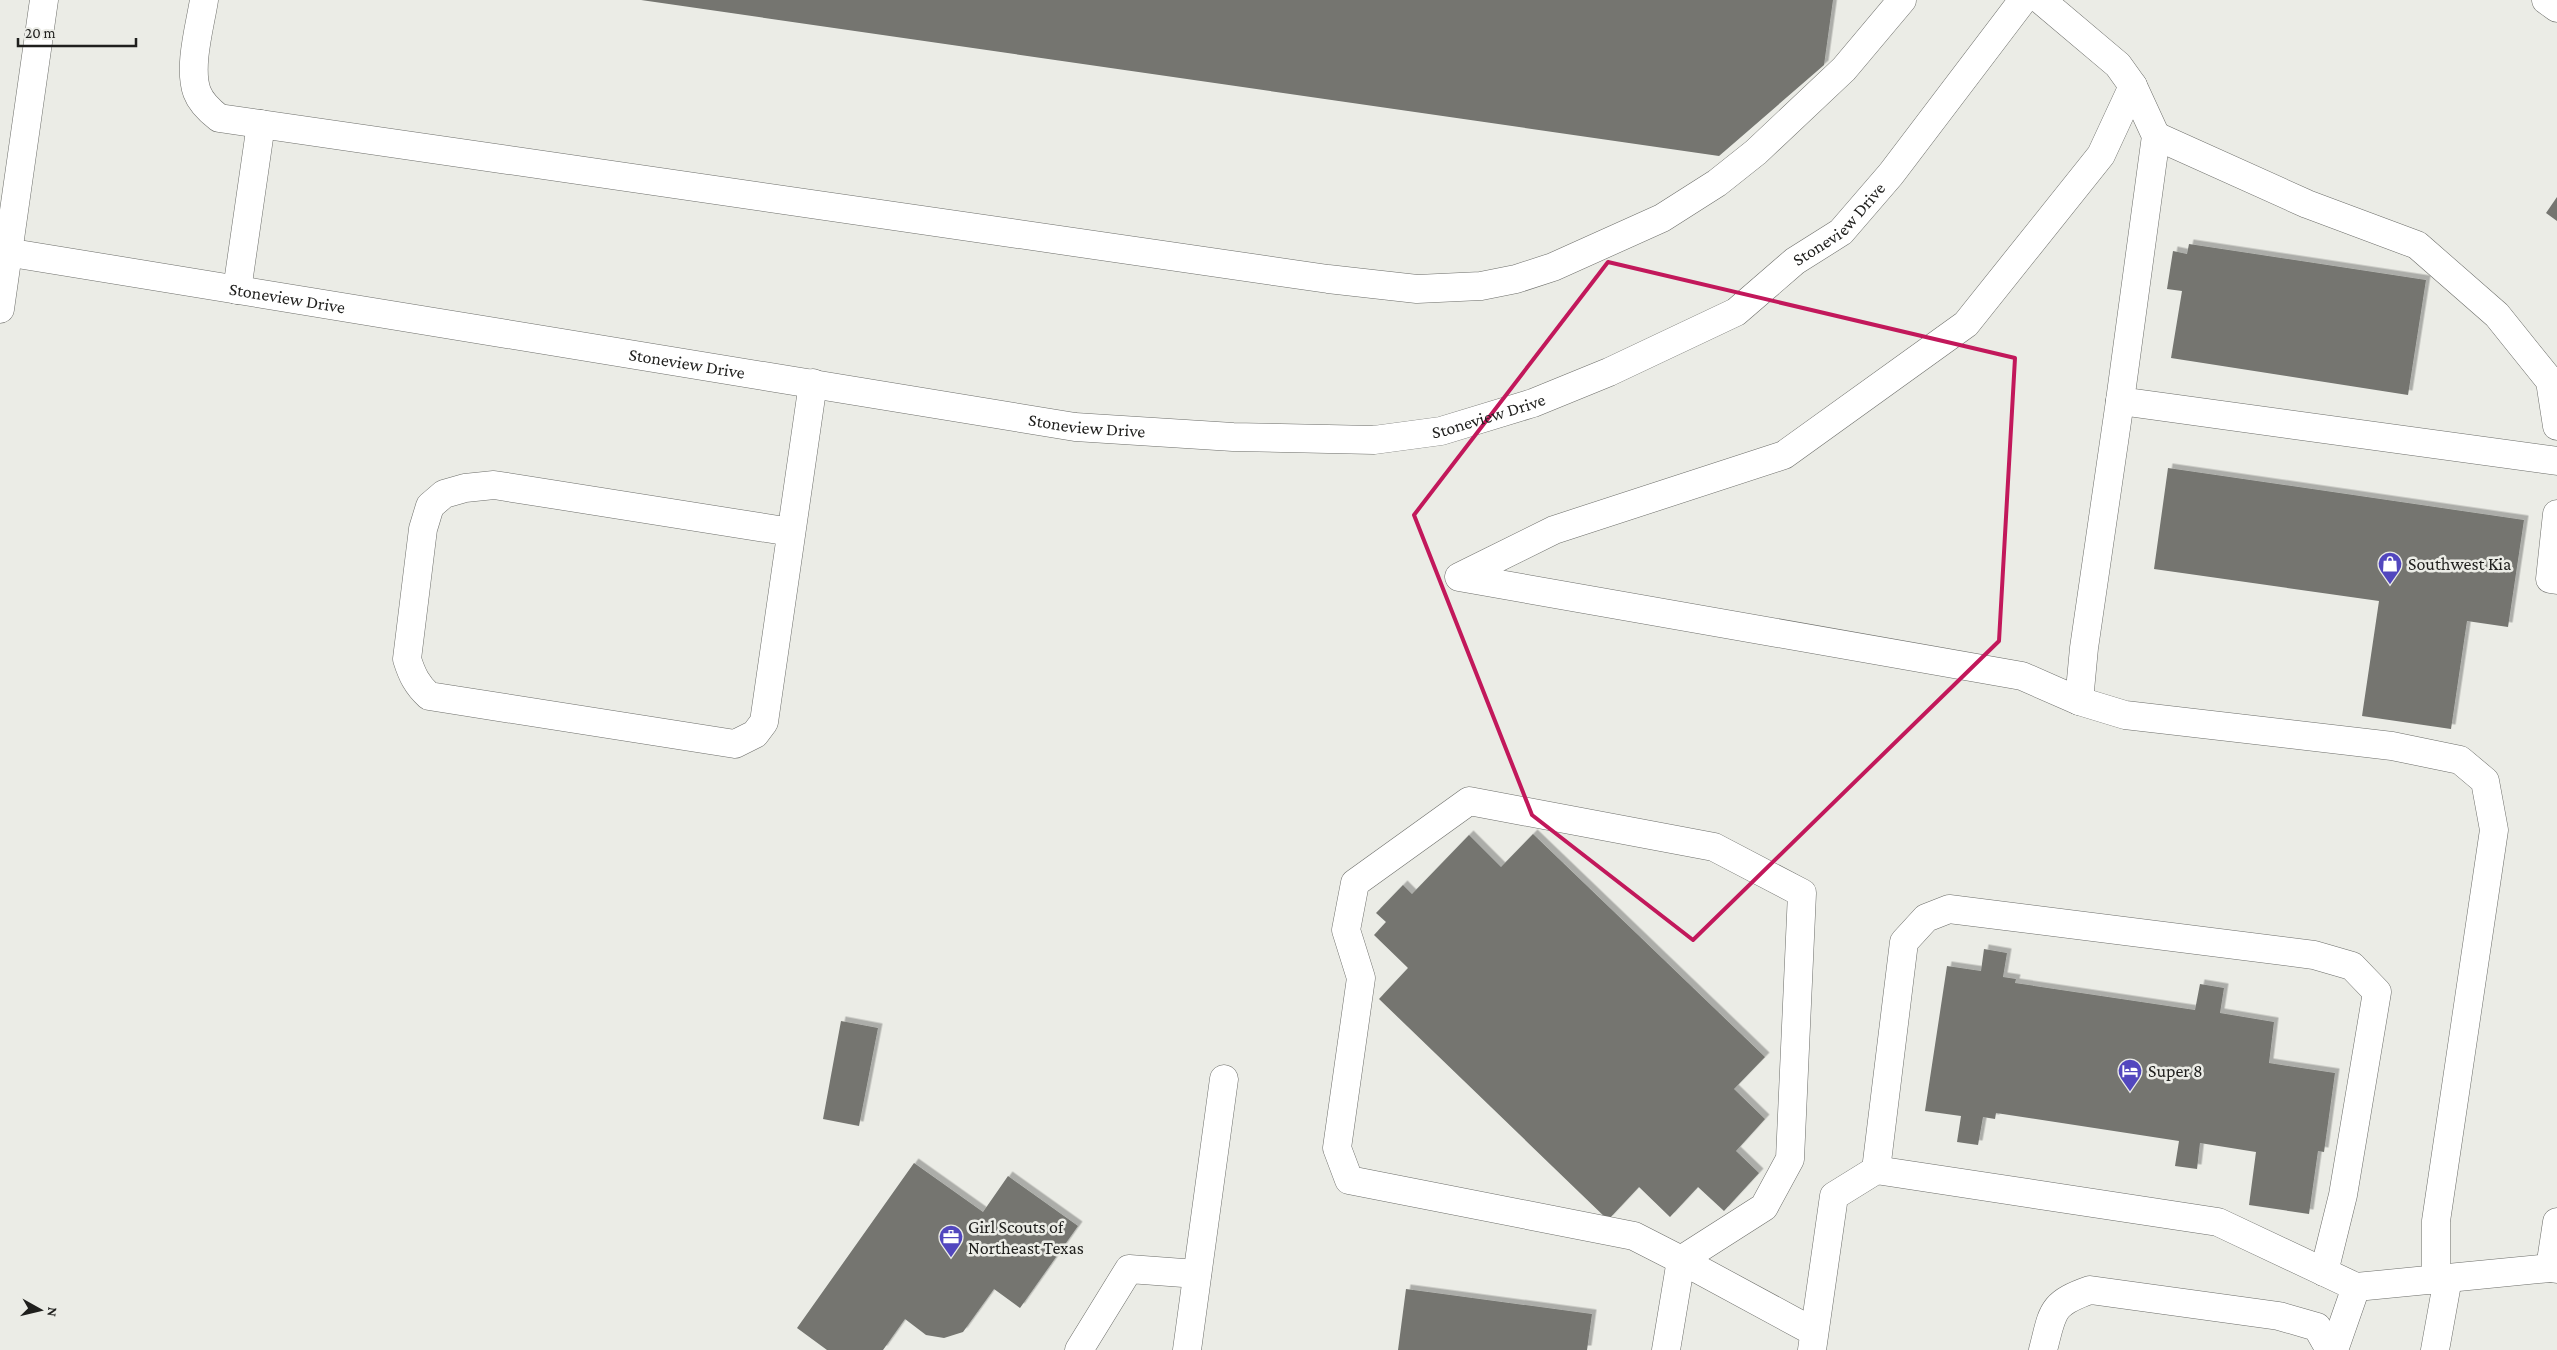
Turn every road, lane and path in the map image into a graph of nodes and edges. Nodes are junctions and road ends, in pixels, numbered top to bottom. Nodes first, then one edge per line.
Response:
1 (44, 0) edge
2 (204, 0) edge
3 (1902, 0) edge
4 (2023, 0) edge
5 (2042, 0) edge
6 (2546, 0) edge
7 (2557, 8) edge
8 (2133, 86) junction
9 (261, 124) junction
10 (2156, 136) junction
11 (4, 252) edge
12 (237, 290) junction
13 (0, 309) edge
14 (813, 384) junction
15 (2120, 401) junction
16 (2557, 426) edge
17 (2557, 461) edge
18 (2557, 514) edge
19 (791, 532) junction
20 (2557, 580) edge
21 (2079, 701) junction
22 (1224, 1079) dead end
23 (1876, 1170) junction
24 (2557, 1222) edge
25 (1680, 1260) junction
26 (2554, 1269) edge
27 (2324, 1272) junction
28 (1197, 1274) junction
29 (2442, 1279) junction
30 (2356, 1288) junction
31 (1813, 1341) edge
32 (1079, 1350) edge
33 (1187, 1350) edge
34 (1666, 1350) edge
35 (2043, 1350) edge
36 (2332, 1350) edge
37 (2435, 1350) edge

1 - 11 street
2 - 9 street
3 - 9 street
4 - 14 street, Stoneview Drive
5 - 8 street
6 - 7 street
8 - 10 street
8 - 21 street
9 - 12 street
10 - 15 street
10 - 16 street
11 - 12 street, Stoneview Drive
11 - 13 street
12 - 14 street, Stoneview Drive
14 - 19 street
15 - 17 street
15 - 21 street
18 - 20 street
19 - 19 street
21 - 29 street
22 - 28 street
23 - 27 street
23 - 27 street
23 - 31 street
24 - 26 street
25 - 25 street
25 - 31 street
25 - 34 street
26 - 29 street
27 - 30 street
28 - 32 street
28 - 33 street
29 - 30 street
29 - 37 street
30 - 36 street
35 - 36 street

